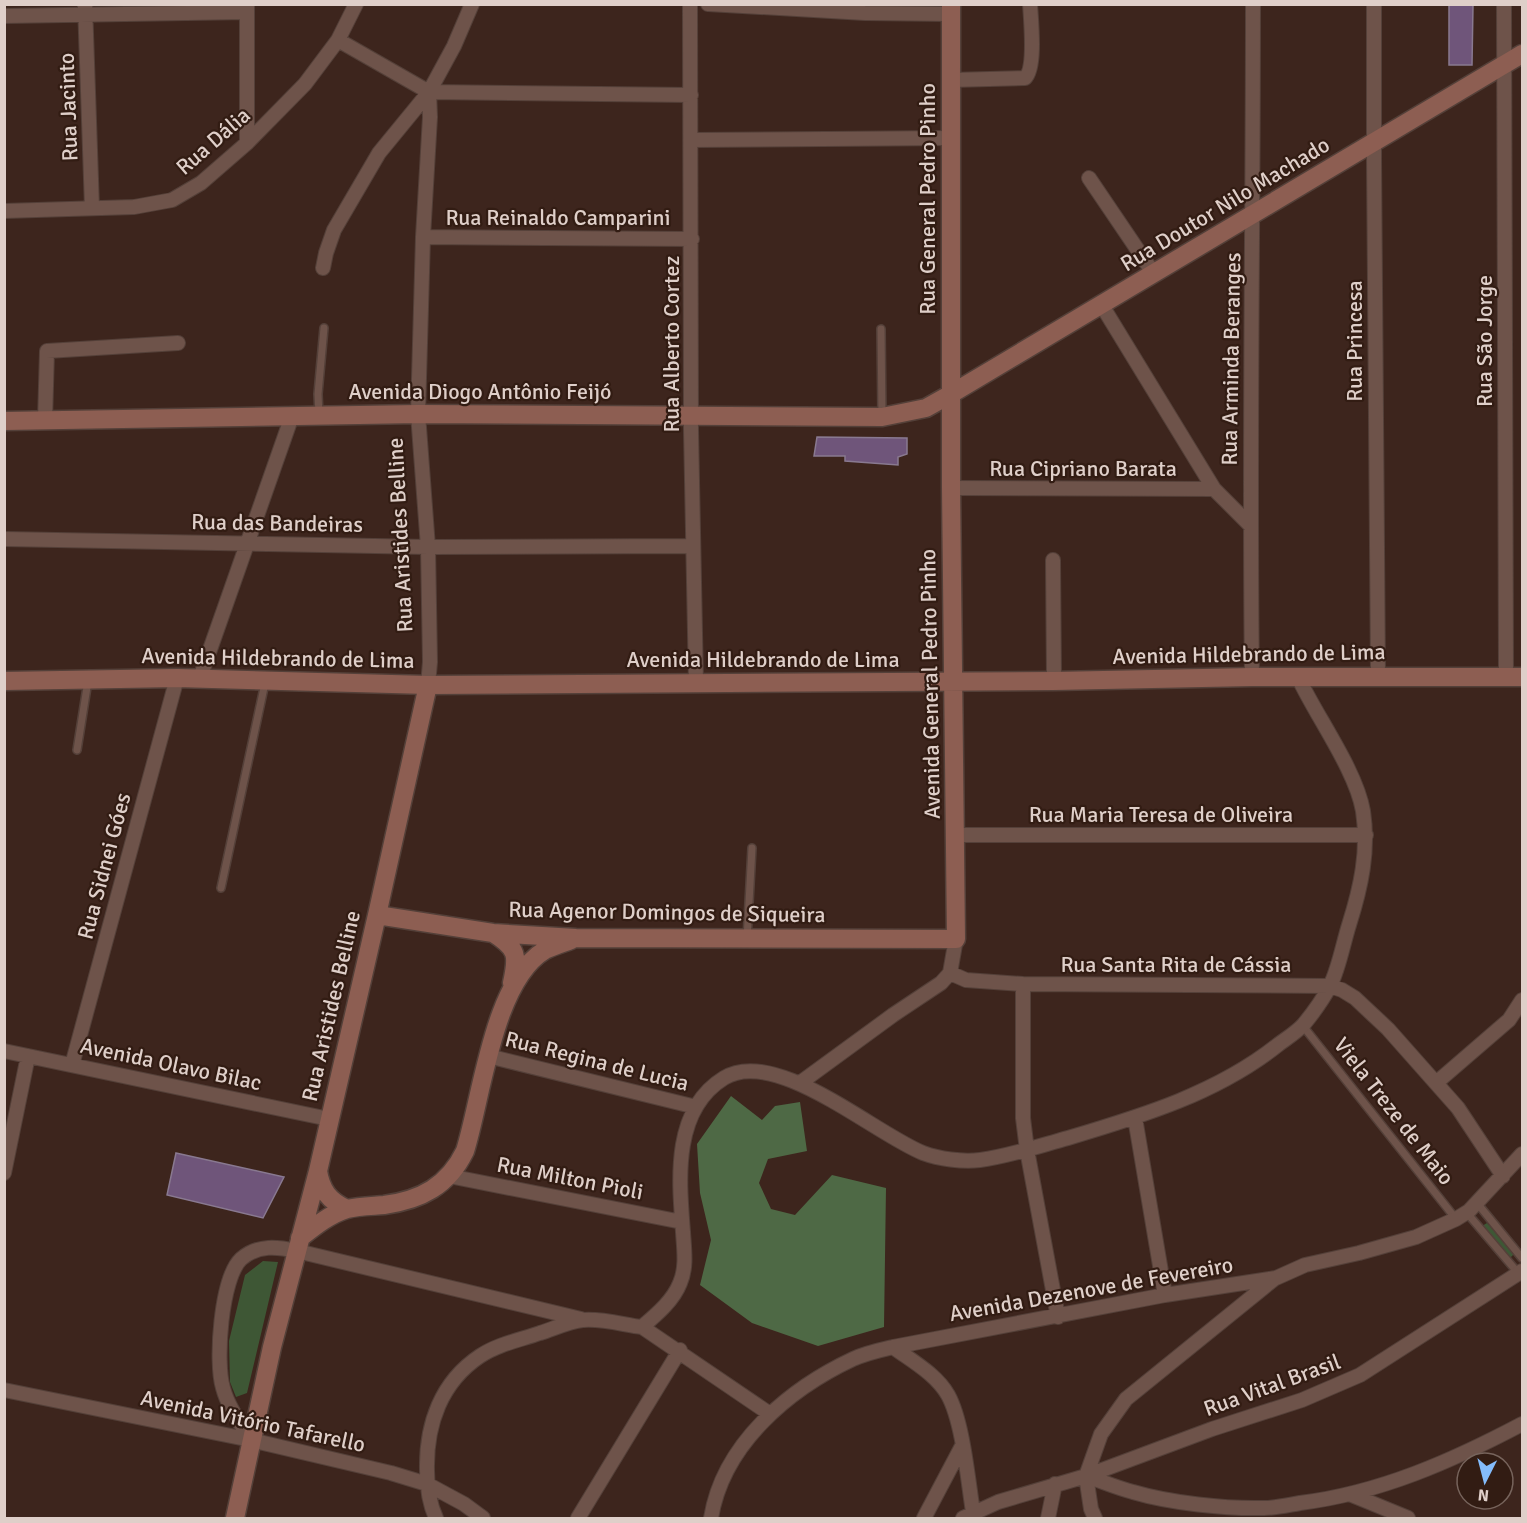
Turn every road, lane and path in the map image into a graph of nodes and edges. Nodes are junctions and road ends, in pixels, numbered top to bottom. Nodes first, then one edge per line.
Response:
1 (356, 4) edge
2 (472, 4) edge
3 (690, 4) edge
4 (708, 4) edge
5 (1030, 4) edge
6 (1253, 4) edge
7 (1374, 4) edge
8 (1504, 4) edge
9 (247, 8) edge
10 (951, 9) edge
11 (86, 10) edge
12 (4, 16) edge
13 (338, 40) junction
14 (1522, 54) edge
15 (1504, 64) junction
16 (951, 80) junction
17 (429, 92) junction
18 (691, 95) junction
19 (951, 138) junction
20 (691, 140) junction
21 (247, 143) junction
22 (1374, 144) junction
23 (1089, 178) dead end
24 (92, 208) junction
25 (4, 211) edge
26 (1253, 215) junction
27 (423, 237) junction
28 (692, 239) junction
29 (323, 268) dead end
30 (1154, 274) junction
31 (1101, 304) junction
32 (324, 328) dead end
33 (881, 329) dead end
34 (178, 343) dead end
35 (951, 394) junction
36 (418, 414) junction
37 (691, 414) junction
38 (292, 416) junction
39 (318, 416) junction
40 (882, 417) junction
41 (4, 421) edge
42 (45, 421) junction
43 (951, 488) junction
44 (1215, 489) junction
45 (1250, 525) junction
46 (4, 539) edge
47 (246, 543) junction
48 (693, 546) junction
49 (428, 547) junction
50 (1053, 560) dead end
51 (1378, 676) junction
52 (1252, 677) junction
53 (1298, 677) junction
54 (1514, 677) edge
55 (88, 678) junction
56 (177, 678) junction
57 (200, 678) junction
58 (266, 680) junction
59 (4, 681) edge
60 (954, 681) junction
61 (1054, 681) junction
62 (696, 683) junction
63 (428, 685) junction
64 (78, 750) dead end
65 (956, 835) junction
66 (1366, 835) junction
67 (752, 848) dead end
68 (221, 888) dead end
69 (377, 915) junction
70 (493, 933) junction
71 (576, 938) junction
72 (956, 939) junction
73 (747, 940) junction
74 (950, 973) junction
75 (1023, 984) junction
76 (1330, 986) junction
77 (512, 987) junction
78 (1522, 1000) edge
79 (1303, 1026) junction
80 (4, 1051) edge
81 (28, 1056) junction
82 (488, 1056) junction
83 (72, 1065) junction
84 (800, 1083) junction
85 (1436, 1083) junction
86 (696, 1107) junction
87 (1135, 1118) junction
88 (329, 1119) junction
89 (1027, 1150) junction
90 (1522, 1154) edge
91 (318, 1171) junction
92 (4, 1173) edge
93 (449, 1176) junction
94 (1503, 1176) junction
95 (347, 1209) junction
96 (1467, 1212) junction
97 (682, 1222) junction
98 (299, 1245) junction
99 (1522, 1258) edge
100 (1521, 1273) edge
101 (1276, 1278) junction
102 (1165, 1295) junction
103 (1058, 1317) junction
104 (583, 1320) junction
105 (642, 1327) junction
106 (893, 1347) junction
107 (680, 1350) junction
108 (4, 1390) edge
109 (770, 1414) junction
110 (1522, 1424) edge
111 (251, 1440) junction
112 (962, 1446) junction
113 (1086, 1476) junction
114 (427, 1484) junction
115 (1055, 1484) junction
116 (1352, 1495) junction
117 (968, 1515) edge
118 (235, 1518) edge
119 (436, 1518) edge
120 (483, 1518) edge
121 (578, 1518) edge
122 (711, 1518) edge
123 (924, 1518) edge
124 (1048, 1518) edge
125 (1095, 1518) edge
126 (1408, 1518) edge

1 - 13 street, Rua Dália
2 - 17 street, Rua Aristides Belline
3 - 18 street, Rua Alberto Cortez
4 - 10 street
5 - 16 street
6 - 26 street, Rua Arminda Beranges
7 - 22 street, Rua Princesa
8 - 15 street, Rua São Jorge
9 - 11 street
9 - 21 street
10 - 16 main road, Rua General Pedro Pinho
11 - 12 street
11 - 24 street, Rua Jacinto
13 - 17 street
13 - 21 street, Rua Dália
14 - 15 main road, Rua Doutor Nilo Machado
15 - 22 main road, Rua Doutor Nilo Machado
15 - 54 street, Rua São Jorge
16 - 19 main road, Rua General Pedro Pinho
17 - 18 street
17 - 27 street, Rua Aristides Belline
17 - 29 street
18 - 20 street, Rua Alberto Cortez
19 - 20 street
19 - 35 main road, Rua General Pedro Pinho
20 - 28 street, Rua Alberto Cortez
21 - 24 street, Rua Dália
22 - 26 main road, Rua Doutor Nilo Machado
22 - 51 street, Rua Princesa
23 - 30 street
24 - 25 street, Rua Dália
26 - 30 main road, Rua Doutor Nilo Machado
26 - 45 street, Rua Arminda Beranges
27 - 28 street, Rua Reinaldo Camparini
27 - 36 street, Rua Aristides Belline
28 - 37 street, Rua Alberto Cortez
30 - 31 main road, Rua Doutor Nilo Machado
31 - 35 main road, Rua Doutor Nilo Machado
31 - 44 street
32 - 39 lane
33 - 40 lane
34 - 42 street
35 - 40 main road, Avenida Diogo Antônio Feijó
35 - 43 main road, Avenida General Pedro Pinho
36 - 37 main road, Avenida Diogo Antônio Feijó
36 - 39 main road, Avenida Diogo Antônio Feijó
36 - 49 street, Rua Aristides Belline
37 - 40 main road, Avenida Diogo Antônio Feijó
37 - 48 street, Rua Alberto Cortez
38 - 39 main road, Avenida Diogo Antônio Feijó
38 - 42 main road, Avenida Diogo Antônio Feijó
38 - 47 street
41 - 42 main road, Avenida Diogo Antônio Feijó
43 - 44 street, Rua Cipriano Barata
43 - 60 main road, Avenida General Pedro Pinho
44 - 45 street
45 - 52 street, Rua Arminda Beranges
46 - 47 street, Rua das Bandeiras
47 - 49 street, Rua das Bandeiras
47 - 57 street
48 - 49 street, Rua das Bandeiras
48 - 62 street, Rua Alberto Cortez
49 - 63 street, Rua Aristides Belline
50 - 61 street
51 - 53 main road, Avenida Hildebrando de Lima
51 - 54 main road, Avenida Hildebrando de Lima
52 - 53 main road, Avenida Hildebrando de Lima
52 - 61 main road, Avenida Hildebrando de Lima
53 - 66 street
55 - 56 main road, Avenida Hildebrando de Lima
55 - 59 main road, Avenida Hildebrando de Lima
55 - 64 lane
56 - 57 main road, Avenida Hildebrando de Lima
56 - 83 street, Rua Sidnei Góes
57 - 58 main road, Avenida Hildebrando de Lima
58 - 63 main road, Avenida Hildebrando de Lima
58 - 68 lane
60 - 61 main road, Avenida Hildebrando de Lima
60 - 62 main road, Avenida Hildebrando de Lima
60 - 65 main road, Avenida General Pedro Pinho
62 - 63 main road, Avenida Hildebrando de Lima
63 - 69 main road, Rua Aristides Belline
65 - 66 street, Rua Maria Teresa de Oliveira
65 - 72 main road, Avenida General Pedro Pinho
66 - 76 street
67 - 73 lane
69 - 70 main road, Rua Agenor Domingos de Siqueira
69 - 88 main road, Rua Aristides Belline
70 - 71 main road, Rua Agenor Domingos de Siqueira
70 - 77 main road
71 - 73 main road, Rua Agenor Domingos de Siqueira
71 - 77 main road
72 - 73 main road, Rua Agenor Domingos de Siqueira
72 - 74 street, Avenida General Pedro Pinho
74 - 75 street, Rua Santa Rita de Cássia
74 - 84 street
75 - 76 street, Rua Santa Rita de Cássia
75 - 89 street
76 - 79 street
76 - 85 street, Rua Santa Rita de Cássia
77 - 82 main road
78 - 85 street
79 - 87 street
79 - 96 lane, Viela Treze de Maio
80 - 81 street, Avenida Olavo Bilac
81 - 83 street, Avenida Olavo Bilac
81 - 92 street
82 - 86 street, Rua Regina de Lucia
82 - 93 main road
83 - 88 street, Avenida Olavo Bilac
84 - 86 street
84 - 89 street
85 - 94 street, Rua Santa Rita de Cássia
86 - 97 street
87 - 89 street
87 - 102 street
88 - 91 main road, Rua Aristides Belline
89 - 103 street
90 - 94 street, Avenida Dezenove de Fevereiro
91 - 95 main road
91 - 98 main road, Rua Aristides Belline
93 - 95 main road
93 - 97 street, Rua Milton Pioli
94 - 96 street, Avenida Dezenove de Fevereiro
95 - 98 main road
96 - 99 lane
96 - 100 lane
96 - 101 street, Avenida Dezenove de Fevereiro
97 - 105 street
98 - 104 street
98 - 111 main road, Rua Aristides Belline
98 - 111 street
100 - 113 street, Rua Vital Brasil
101 - 102 street, Avenida Dezenove de Fevereiro
101 - 113 street
102 - 103 street, Avenida Dezenove de Fevereiro
103 - 106 street, Avenida Dezenove de Fevereiro
104 - 105 street
104 - 114 street
105 - 107 street
106 - 109 street, Avenida Dezenove de Fevereiro
106 - 112 street
107 - 109 street
107 - 121 street
108 - 111 street, Avenida Vitório Tafarello
109 - 122 street, Avenida Dezenove de Fevereiro
110 - 116 street
111 - 114 street, Avenida Vitório Tafarello
111 - 118 main road, Rua Aristides Belline
112 - 117 street
112 - 123 street
113 - 115 street, Rua Vital Brasil
113 - 116 street
113 - 125 street
114 - 119 street
114 - 120 street, Avenida Vitório Tafarello
115 - 117 street, Rua Vital Brasil
115 - 124 street
116 - 126 street

